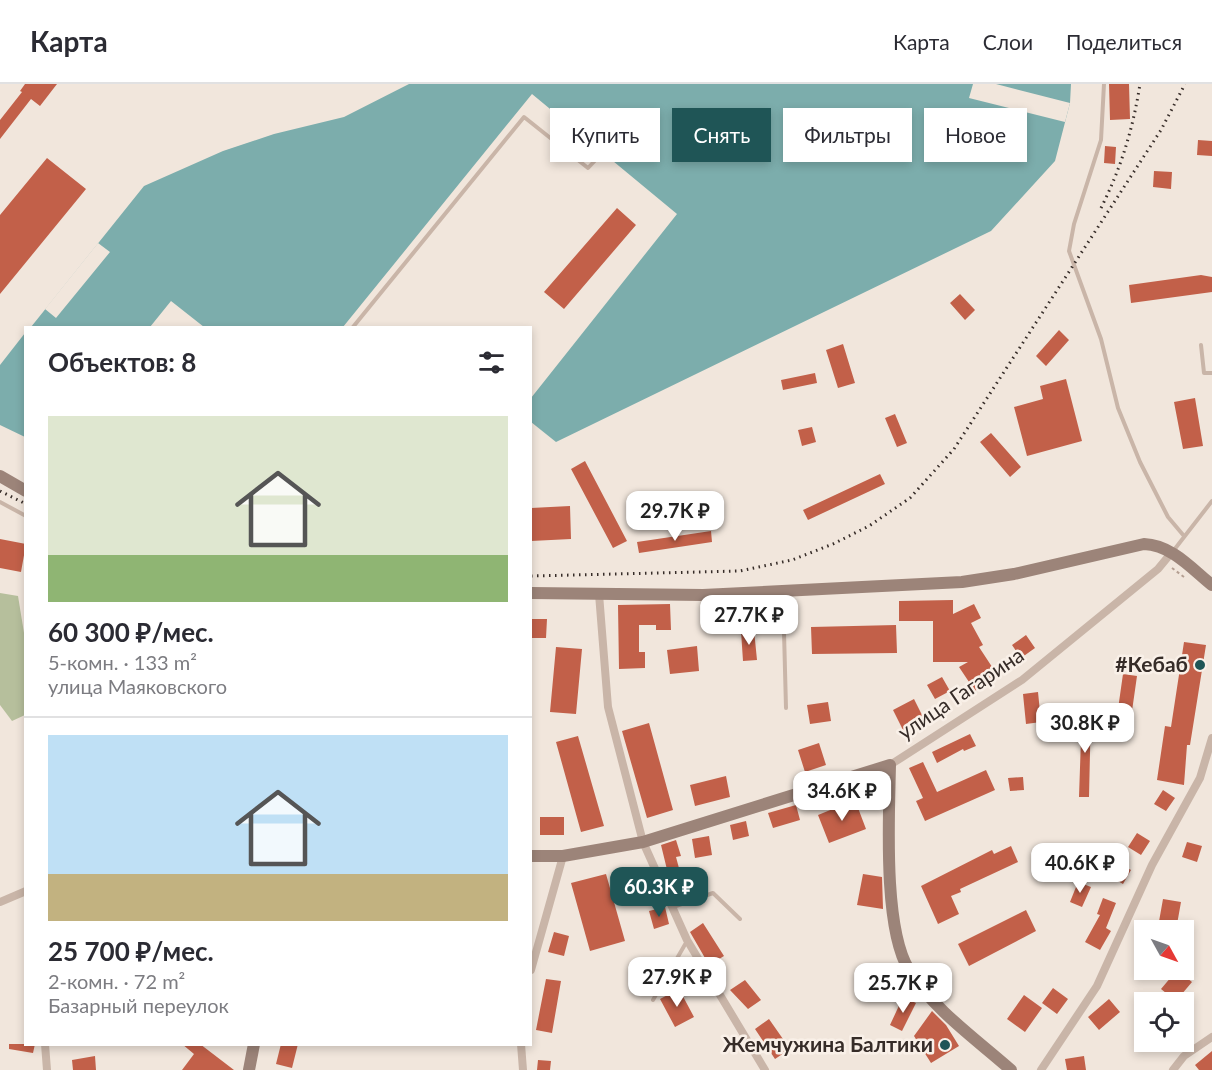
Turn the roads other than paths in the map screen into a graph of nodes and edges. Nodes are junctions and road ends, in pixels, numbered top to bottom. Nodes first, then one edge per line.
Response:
1 (1104, 84) edge
2 (550, 138) edge
3 (580, 162) edge
4 (594, 162) edge
5 (354, 326) edge
6 (1201, 345) dead end
7 (1212, 372) edge
8 (0, 476) edge
9 (24, 490) edge
10 (1212, 501) edge
11 (0, 502) edge
12 (24, 515) edge
13 (1184, 536) junction
14 (1172, 552) junction
15 (1212, 585) edge
16 (783, 591) junction
17 (532, 593) edge
18 (598, 594) junction
19 (786, 708) dead end
20 (1212, 738) edge
21 (890, 765) junction
22 (644, 842) junction
23 (532, 856) edge
24 (563, 856) junction
25 (24, 892) edge
26 (0, 903) edge
27 (672, 907) junction
28 (740, 919) dead end
29 (687, 940) junction
30 (532, 966) edge
31 (653, 1000) dead end
32 (1212, 1037) edge
33 (45, 1046) edge
34 (254, 1046) edge
35 (521, 1046) edge
36 (46, 1070) edge
37 (249, 1070) edge
38 (523, 1070) edge
39 (765, 1070) edge
40 (1011, 1070) edge
41 (1041, 1070) edge
42 (1173, 1070) edge

1 - 13 lane
2 - 5 lane
3 - 4 lane
6 - 7 lane
8 - 9 street
10 - 13 lane
11 - 12 lane
13 - 14 lane
14 - 15 street
14 - 16 street
14 - 21 street, улица Гагарина
16 - 18 street
16 - 19 lane
17 - 18 street
18 - 22 street
20 - 41 street
21 - 22 street, улица Гагарина
21 - 40 street
22 - 24 street, улица Гагарина
22 - 27 street
23 - 24 street, улица Гагарина
24 - 30 street
25 - 26 street
27 - 28 lane
27 - 29 street
29 - 31 lane
29 - 39 street
32 - 42 street
33 - 36 street
34 - 37 street
35 - 38 street

